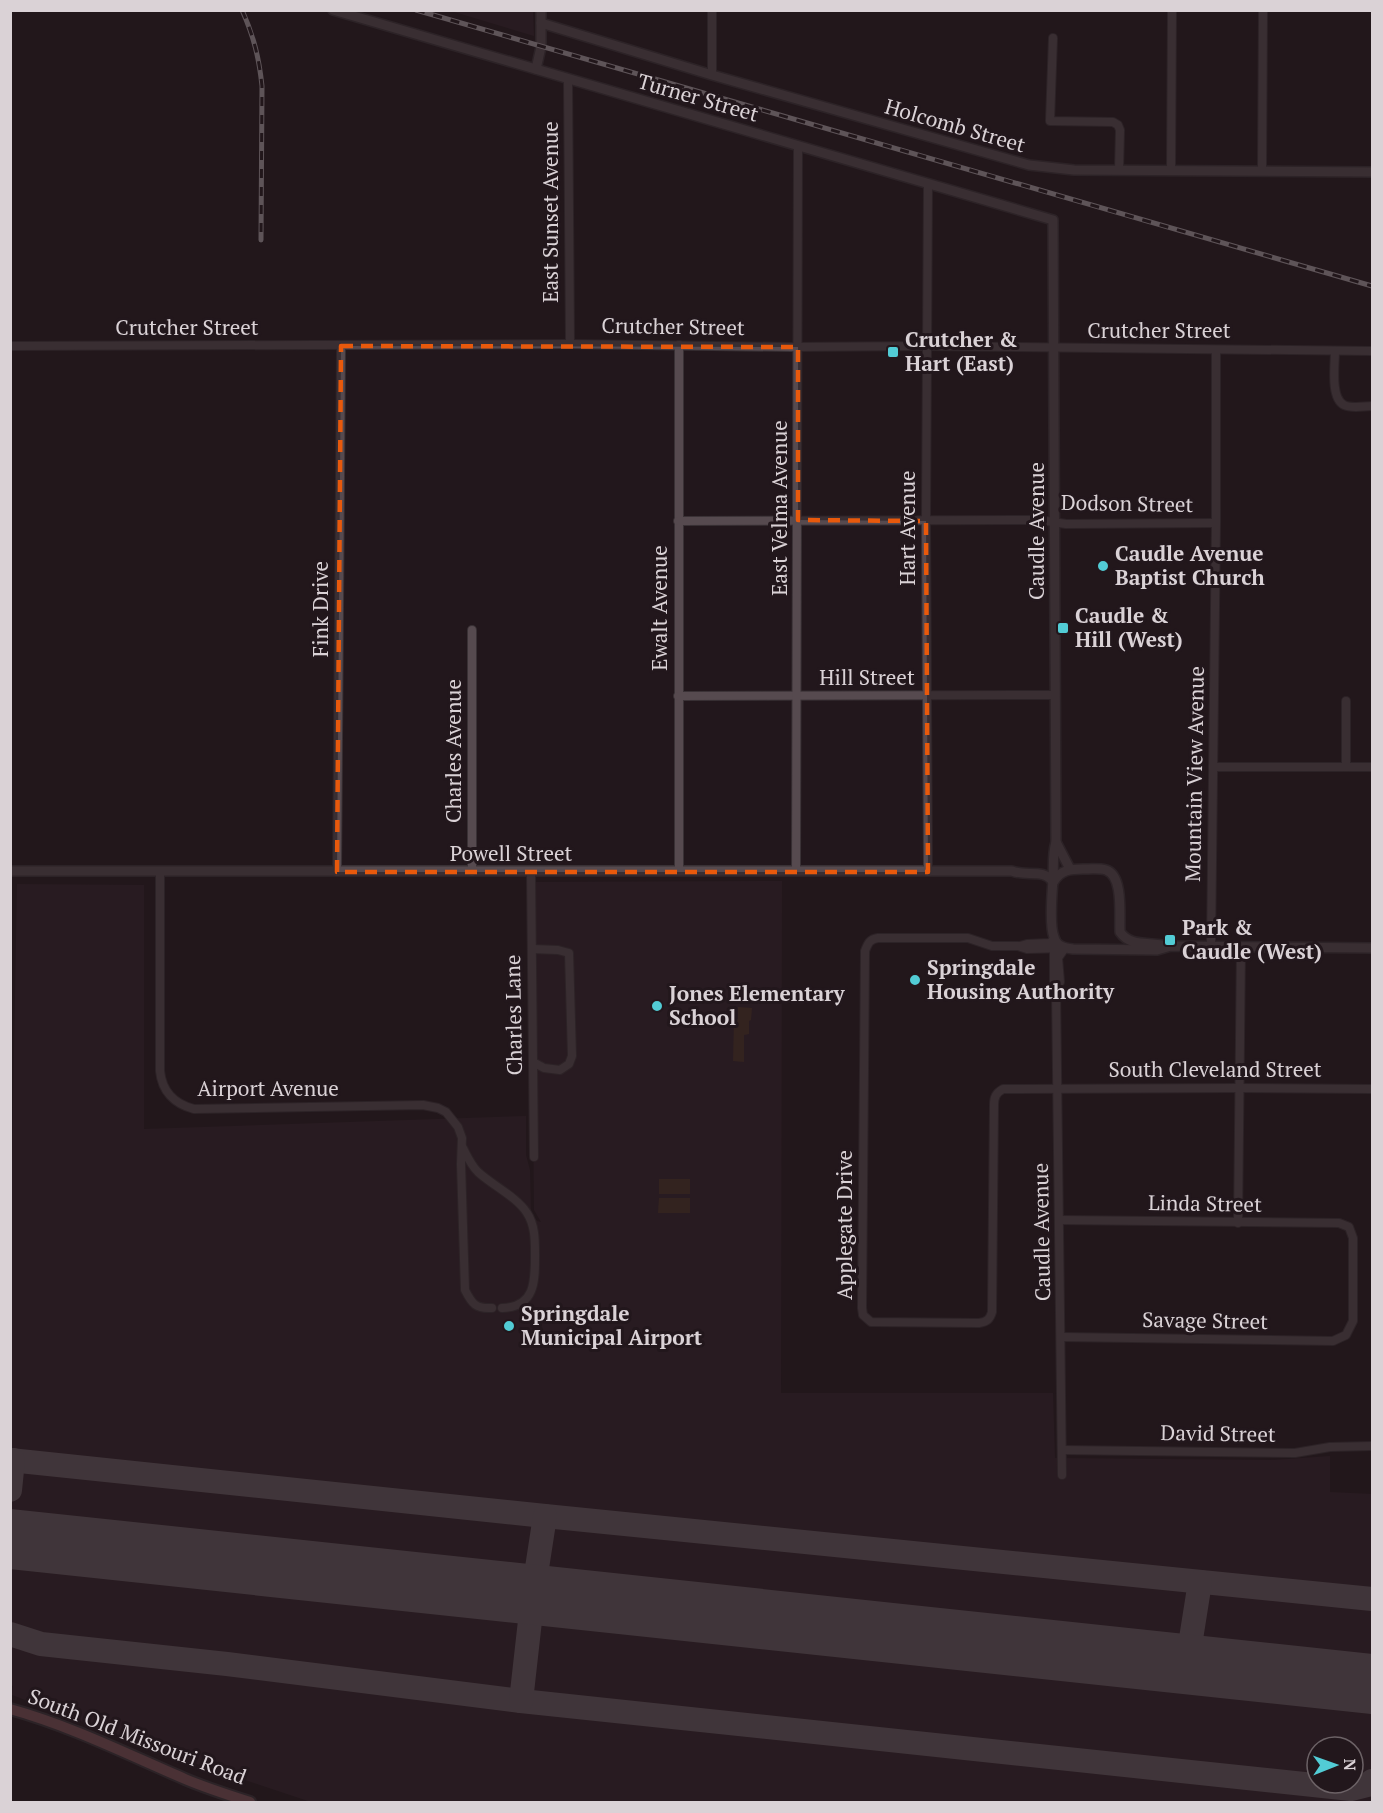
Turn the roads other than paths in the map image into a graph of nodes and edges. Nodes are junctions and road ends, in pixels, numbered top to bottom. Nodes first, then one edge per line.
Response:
1 (333, 10) edge
2 (541, 10) edge
3 (712, 10) edge
4 (1172, 10) edge
5 (1263, 10) edge
6 (542, 23) junction
7 (1053, 38) dead end
8 (536, 69) junction
9 (712, 75) junction
10 (568, 80) junction
11 (798, 146) junction
12 (1119, 170) junction
13 (1171, 171) junction
14 (1262, 171) junction
15 (1372, 172) edge
16 (928, 184) junction
17 (1053, 220) joint
18 (570, 344) junction
19 (679, 345) junction
20 (10, 346) edge
21 (342, 346) junction
22 (927, 346) junction
23 (798, 347) junction
24 (1054, 348) junction
25 (1216, 350) junction
26 (1335, 351) junction
27 (1372, 351) edge
28 (1372, 406) edge
29 (798, 520) junction
30 (678, 521) junction
31 (926, 521) junction
32 (1055, 522) junction
33 (1216, 523) junction
34 (472, 630) dead end
35 (1055, 695) junction
36 (678, 696) junction
37 (797, 696) junction
38 (927, 696) junction
39 (1346, 701) dead end
40 (1213, 767) junction
41 (1346, 767) junction
42 (1372, 767) edge
43 (1056, 842) junction
44 (1053, 868) junction
45 (1070, 869) junction
46 (10, 871) edge
47 (160, 871) junction
48 (679, 871) junction
49 (796, 871) junction
50 (1012, 871) junction
51 (337, 872) junction
52 (472, 872) junction
53 (531, 872) junction
54 (928, 872) junction
55 (1053, 882) junction
56 (1120, 932) junction
57 (1054, 944) junction
58 (1167, 946) junction
59 (1211, 946) junction
60 (1241, 946) junction
61 (1065, 948) junction
62 (1372, 948) edge
63 (532, 949) junction
64 (1106, 949) junction
65 (1056, 989) junction
66 (533, 1062) junction
67 (1057, 1088) junction
68 (1240, 1088) junction
69 (1372, 1089) edge
70 (463, 1148) junction
71 (534, 1157) dead end
72 (1059, 1220) junction
73 (1238, 1223) junction
74 (492, 1308) dead end
75 (502, 1308) dead end
76 (1346, 1335) joint
77 (1062, 1337) junction
78 (1372, 1446) edge
79 (1062, 1450) junction
80 (1062, 1474) dead end
81 (10, 1709) edge
82 (250, 1803) edge

1 - 8 street, Turner Street
2 - 6 street
3 - 9 street
4 - 13 street
5 - 14 street
6 - 8 street
6 - 9 street, Holcomb Street
7 - 12 street
8 - 10 street, Turner Street
9 - 12 street, Holcomb Street
10 - 11 street, Turner Street
10 - 18 street, East Sunset Avenue
11 - 16 street, Turner Street
11 - 23 street, East Velma Avenue
12 - 13 street, Holcomb Street
13 - 14 street, Holcomb Street
14 - 15 street, Holcomb Street
16 - 17 street, Turner Street
16 - 22 street, Hart Avenue
17 - 24 street, Caudle Avenue
18 - 19 street, Crutcher Street
18 - 21 street, Crutcher Street
19 - 23 street, Crutcher Street
19 - 30 street, Ewalt Avenue
20 - 21 street, Crutcher Street
21 - 51 street, Fink Drive
22 - 23 street, Crutcher Street
22 - 24 street, Crutcher Street
22 - 31 street, Hart Avenue
23 - 29 street, East Velma Avenue
24 - 25 street, Crutcher Street
24 - 32 street, Caudle Avenue
25 - 26 street, Crutcher Street
25 - 33 street, Mountain View Avenue
26 - 27 street, Crutcher Street
26 - 28 street
29 - 30 street, Dodson Street
29 - 31 street, Dodson Street
29 - 37 street, East Velma Avenue
30 - 36 street, Ewalt Avenue
31 - 32 street, Dodson Street
31 - 38 street, Hart Avenue
32 - 33 street, Dodson Street
32 - 35 street, Caudle Avenue
33 - 40 street, Mountain View Avenue
34 - 52 street, Charles Avenue
35 - 38 street, Hill Street
35 - 43 street, Caudle Avenue
36 - 37 street, Hill Street
36 - 48 street, Ewalt Avenue
37 - 38 street, Hill Street
37 - 49 street, East Velma Avenue
38 - 54 street, Hart Avenue
39 - 41 street
40 - 41 street
40 - 59 street, Mountain View Avenue
41 - 42 street
43 - 44 street, Caudle Avenue
43 - 45 street, Caudle Avenue
44 - 45 street, Powell Street
44 - 50 street, Powell Street
44 - 55 street, Caudle Avenue
45 - 55 street
45 - 56 street
46 - 47 street, Powell Street
47 - 51 street, Powell Street
47 - 70 street, Airport Avenue
48 - 49 street, Powell Street
48 - 53 street, Powell Street
49 - 54 street, Powell Street
50 - 54 street, Powell Street
50 - 55 street, Powell Street
51 - 52 street, Powell Street
52 - 53 street, Powell Street
53 - 63 street, Charles Lane
55 - 57 street
56 - 58 street
56 - 64 street
57 - 61 street
57 - 65 street, Caudle Avenue
57 - 67 street, Applegate Drive
58 - 59 street
58 - 64 street
59 - 60 street
60 - 62 street
60 - 68 street
61 - 64 street
61 - 65 street, Caudle Avenue
63 - 66 street, Charles Lane
63 - 66 street
65 - 67 street, Caudle Avenue
66 - 71 street, Charles Lane
67 - 68 street, South Cleveland Street
67 - 72 street, Caudle Avenue
68 - 69 street, South Cleveland Street
68 - 73 street
70 - 74 street, Airport Avenue
70 - 75 street, Airport Avenue
72 - 73 street, Linda Street
72 - 77 street, Caudle Avenue
73 - 76 street, Linda Street
76 - 77 street, Savage Street
77 - 79 street, Caudle Avenue
78 - 79 street, David Street
79 - 80 street, Caudle Avenue
81 - 82 main road, South Old Missouri Road

